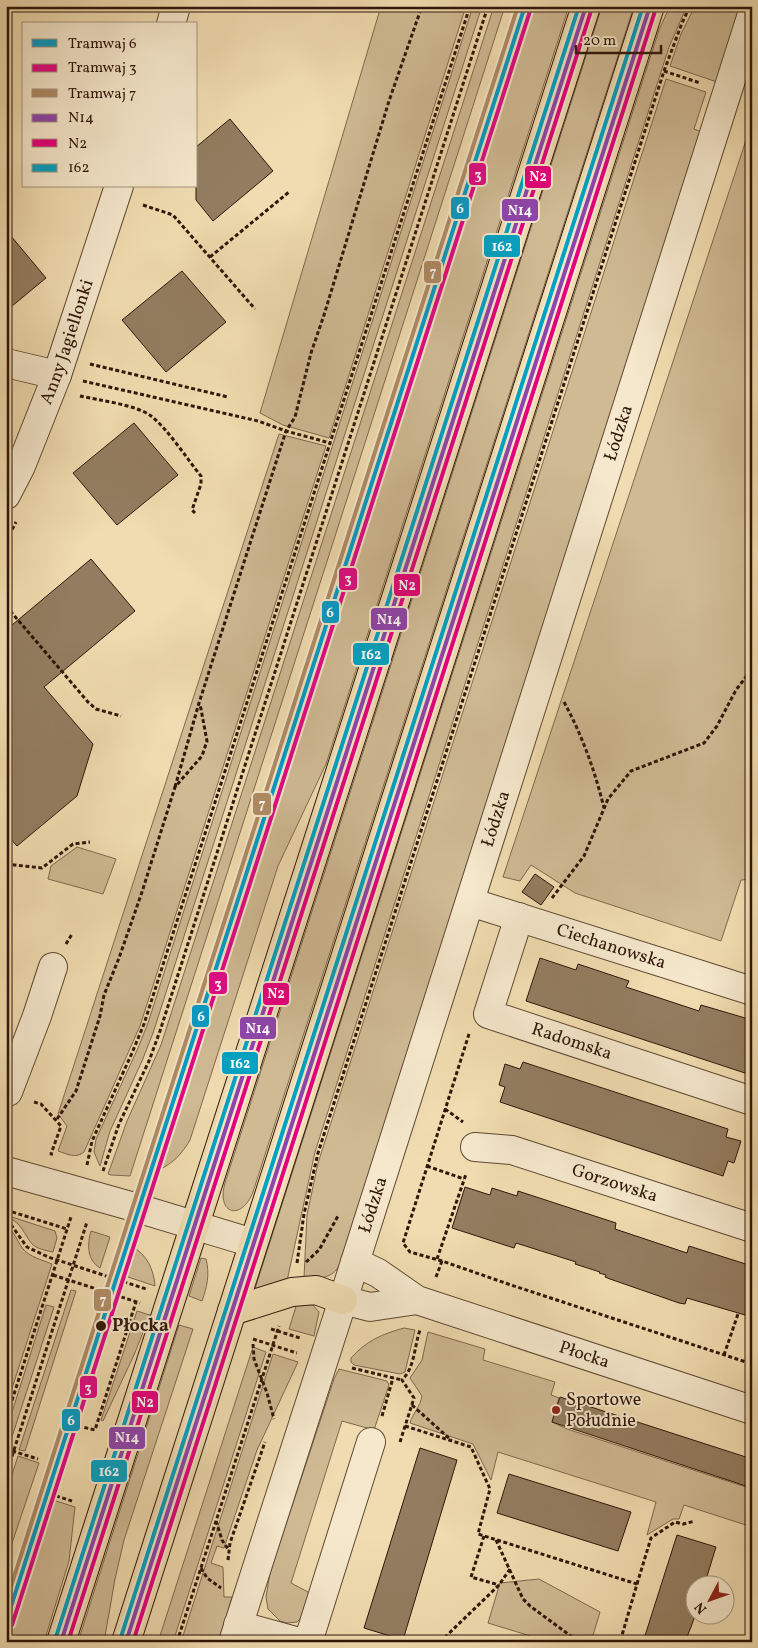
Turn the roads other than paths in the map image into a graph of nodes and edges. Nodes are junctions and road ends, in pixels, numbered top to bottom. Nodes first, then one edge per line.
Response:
1 (176, 6) edge
2 (586, 6) edge
3 (650, 6) edge
4 (752, 14) edge
5 (171, 22) edge
6 (117, 192) edge
7 (6, 363) edge
8 (57, 375) junction
9 (6, 495) edge
10 (470, 902) junction
11 (528, 920) junction
12 (53, 966) dead end
13 (752, 991) edge
14 (6, 1092) edge
15 (752, 1101) edge
16 (475, 1147) dead end
17 (6, 1171) edge
18 (194, 1226) junction
19 (752, 1228) edge
20 (254, 1243) junction
21 (355, 1262) junction
22 (344, 1300) junction
23 (417, 1300) junction
24 (232, 1311) junction
25 (752, 1410) edge
26 (371, 1442) road end
27 (236, 1633) edge
28 (61, 1642) edge
29 (126, 1642) edge
30 (299, 1642) edge
31 (308, 1642) edge

1 - 5 street
2 - 18 main road
3 - 20 main road
4 - 10 street, Łódzka
6 - 8 street, Anny Jagiellonki
7 - 8 street
8 - 9 street, Anny Jagiellonki
10 - 11 street, Ciechanowska
10 - 21 street, Łódzka
11 - 13 street, Ciechanowska
11 - 15 street, Radomska
12 - 14 street
16 - 19 street, Gorzowska
17 - 18 street
18 - 20 street
18 - 28 main road
20 - 24 main road
21 - 22 street, Łódzka
21 - 23 street, Płocka
22 - 23 street, Płocka
22 - 24 main road
22 - 27 street, Łódzka
23 - 25 street, Płocka
24 - 29 main road
26 - 31 street
27 - 30 street, Łódzka

